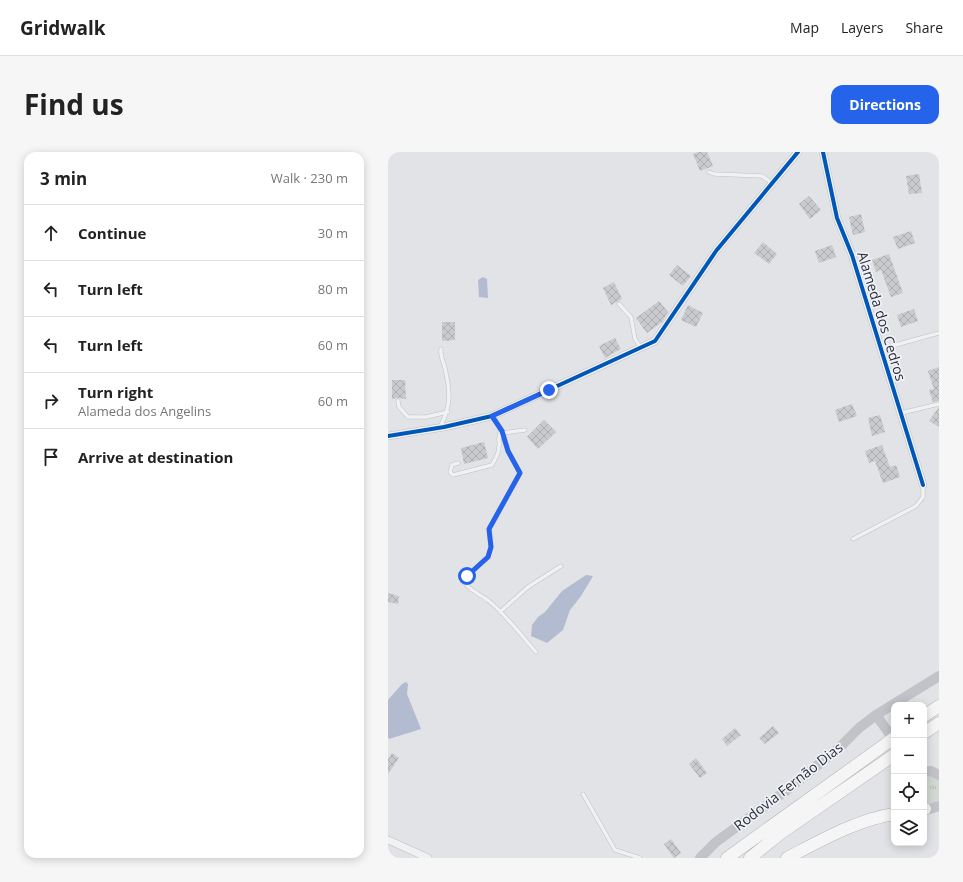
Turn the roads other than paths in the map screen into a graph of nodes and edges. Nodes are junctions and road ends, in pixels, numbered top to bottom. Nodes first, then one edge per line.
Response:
1 (798, 152) edge
2 (823, 152) edge
3 (709, 172) dead end
4 (772, 183) junction
5 (619, 304) dead end
6 (939, 333) edge
7 (640, 348) junction
8 (441, 349) dead end
9 (881, 349) junction
10 (398, 401) dead end
11 (939, 404) edge
12 (448, 412) junction
13 (901, 414) junction
14 (492, 416) junction
15 (440, 428) junction
16 (525, 430) dead end
17 (502, 431) junction
18 (388, 436) edge
19 (458, 463) dead end
20 (923, 485) joint
21 (853, 539) dead end
22 (561, 566) dead end
23 (500, 612) junction
24 (536, 652) dead end
25 (939, 676) edge
26 (939, 706) edge
27 (927, 714) edge
28 (876, 715) junction
29 (939, 723) edge
30 (927, 731) edge
31 (891, 738) edge
32 (891, 741) edge
33 (891, 757) edge
34 (927, 771) edge
35 (939, 775) edge
36 (583, 794) dead end
37 (891, 814) edge
38 (388, 840) edge
39 (428, 858) edge
40 (640, 858) edge
41 (700, 858) edge
42 (727, 858) edge
43 (750, 858) edge
44 (786, 858) edge

1 - 4 street
2 - 9 street, Alameda dos Cedros
3 - 4 lane
4 - 7 street
5 - 7 lane
6 - 9 lane
7 - 14 street
8 - 12 lane
9 - 13 street, Alameda dos Cedros
10 - 12 lane
11 - 13 lane
12 - 15 lane
13 - 20 street, Alameda dos Cedros
14 - 15 street
14 - 17 lane
15 - 18 street
16 - 17 lane
17 - 19 lane
17 - 23 lane
20 - 21 lane
22 - 23 lane
23 - 24 lane
25 - 28 main road, Rodovia Fernão Dias
26 - 27 highway
28 - 31 main road
28 - 41 main road, Rodovia Fernão Dias
29 - 30 highway
32 - 42 highway, Rodovia Fernão Dias
33 - 43 highway
34 - 35 main road
36 - 40 lane
37 - 44 highway
38 - 39 street

